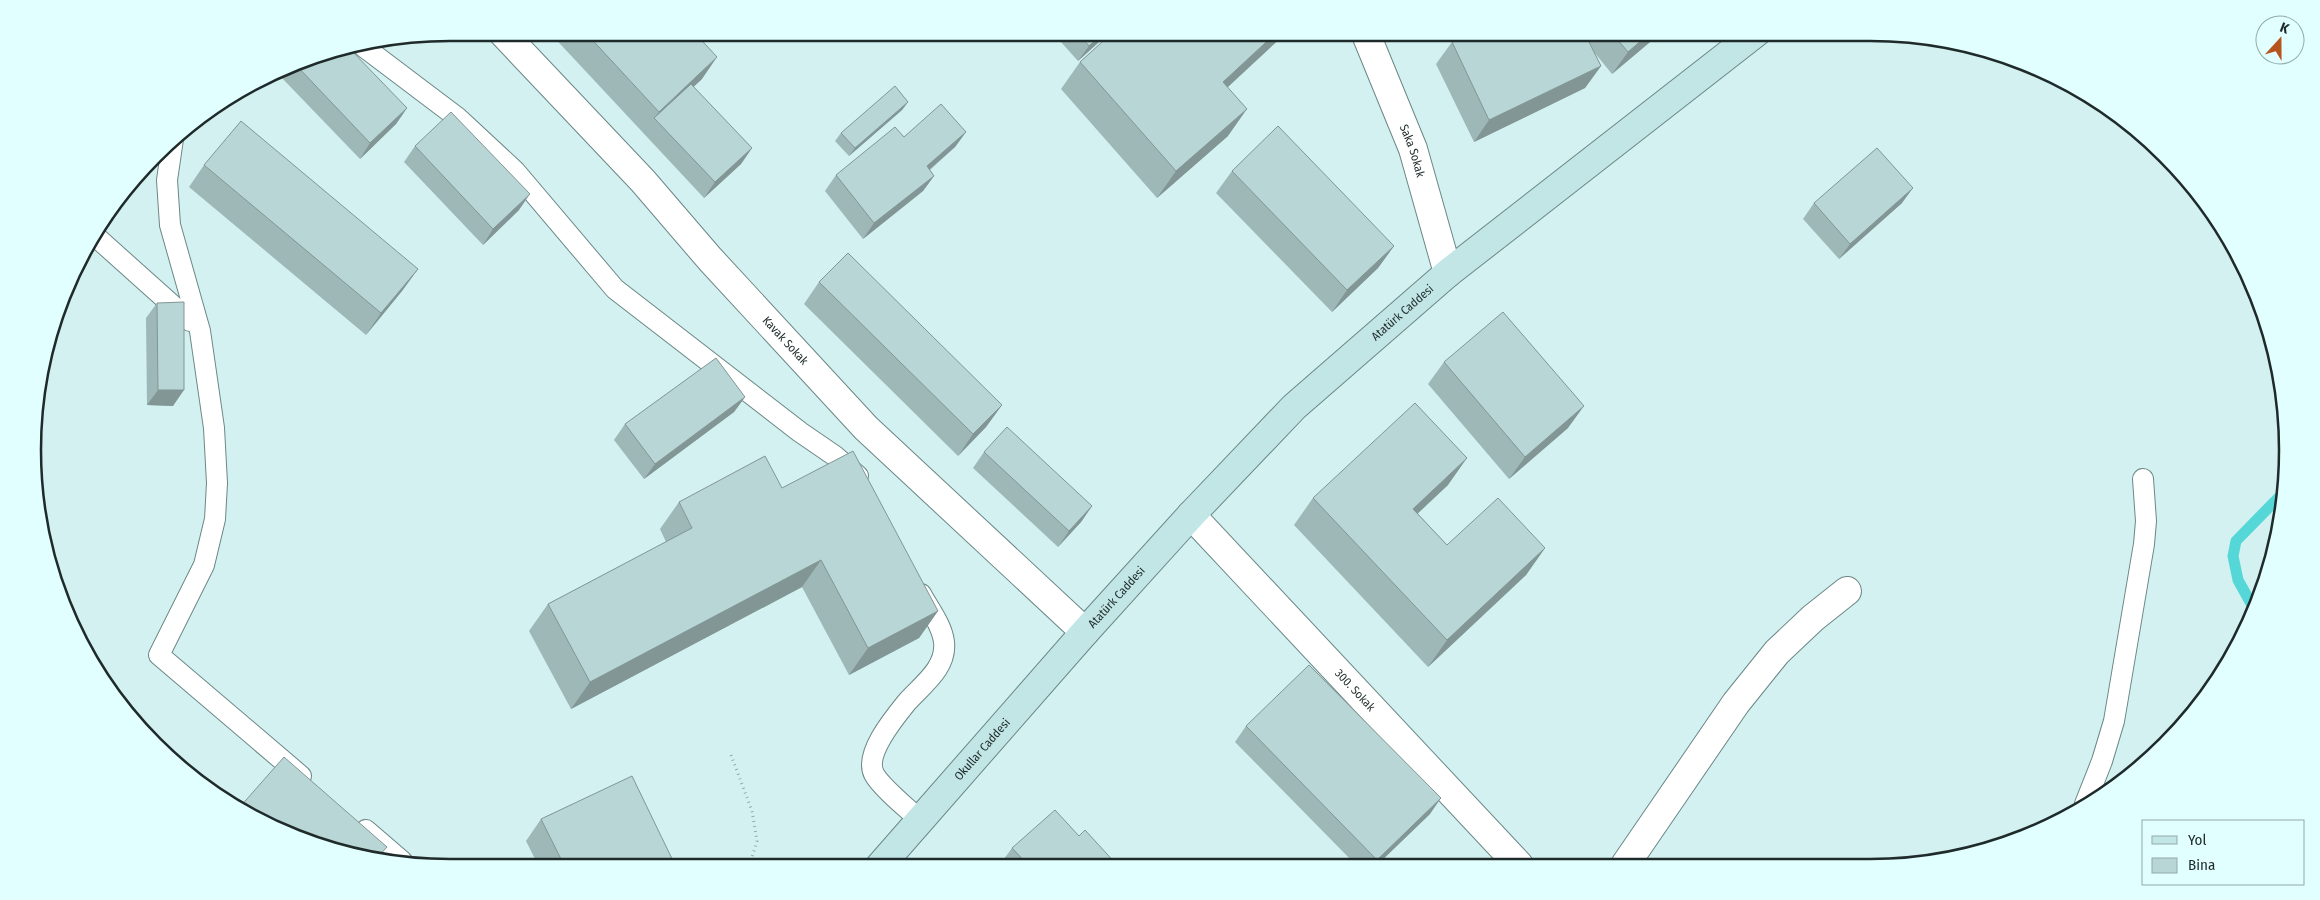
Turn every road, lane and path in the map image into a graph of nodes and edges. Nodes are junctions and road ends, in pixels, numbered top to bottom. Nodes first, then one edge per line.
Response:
1 (511, 41) edge
2 (1369, 41) edge
3 (1745, 41) edge
4 (367, 50) edge
5 (171, 151) edge
6 (100, 240) edge
7 (1448, 273) junction
8 (200, 331) junction
9 (2143, 479) dead end
10 (871, 492) edge
11 (1191, 515) junction
12 (911, 577) edge
13 (1847, 591) dead end
14 (1085, 632) junction
15 (731, 755) dead end
16 (318, 790) edge
17 (2088, 795) edge
18 (349, 816) edge
19 (920, 820) junction
20 (394, 855) edge
21 (751, 859) edge
22 (886, 859) edge
23 (1513, 859) edge
24 (1629, 859) edge

1 - 14 street, Kavak Sokak
2 - 7 street, Saka Sokak
3 - 7 street, Atatürk Caddesi
4 - 10 lane
5 - 8 lane
6 - 8 lane
7 - 11 street, Atatürk Caddesi
8 - 16 lane
9 - 17 lane
11 - 14 street, Atatürk Caddesi
11 - 23 street, 300. Sokak
12 - 19 lane
13 - 24 street
14 - 19 street, Okullar Caddesi
15 - 21 path
18 - 20 lane
19 - 22 street, Okullar Caddesi

